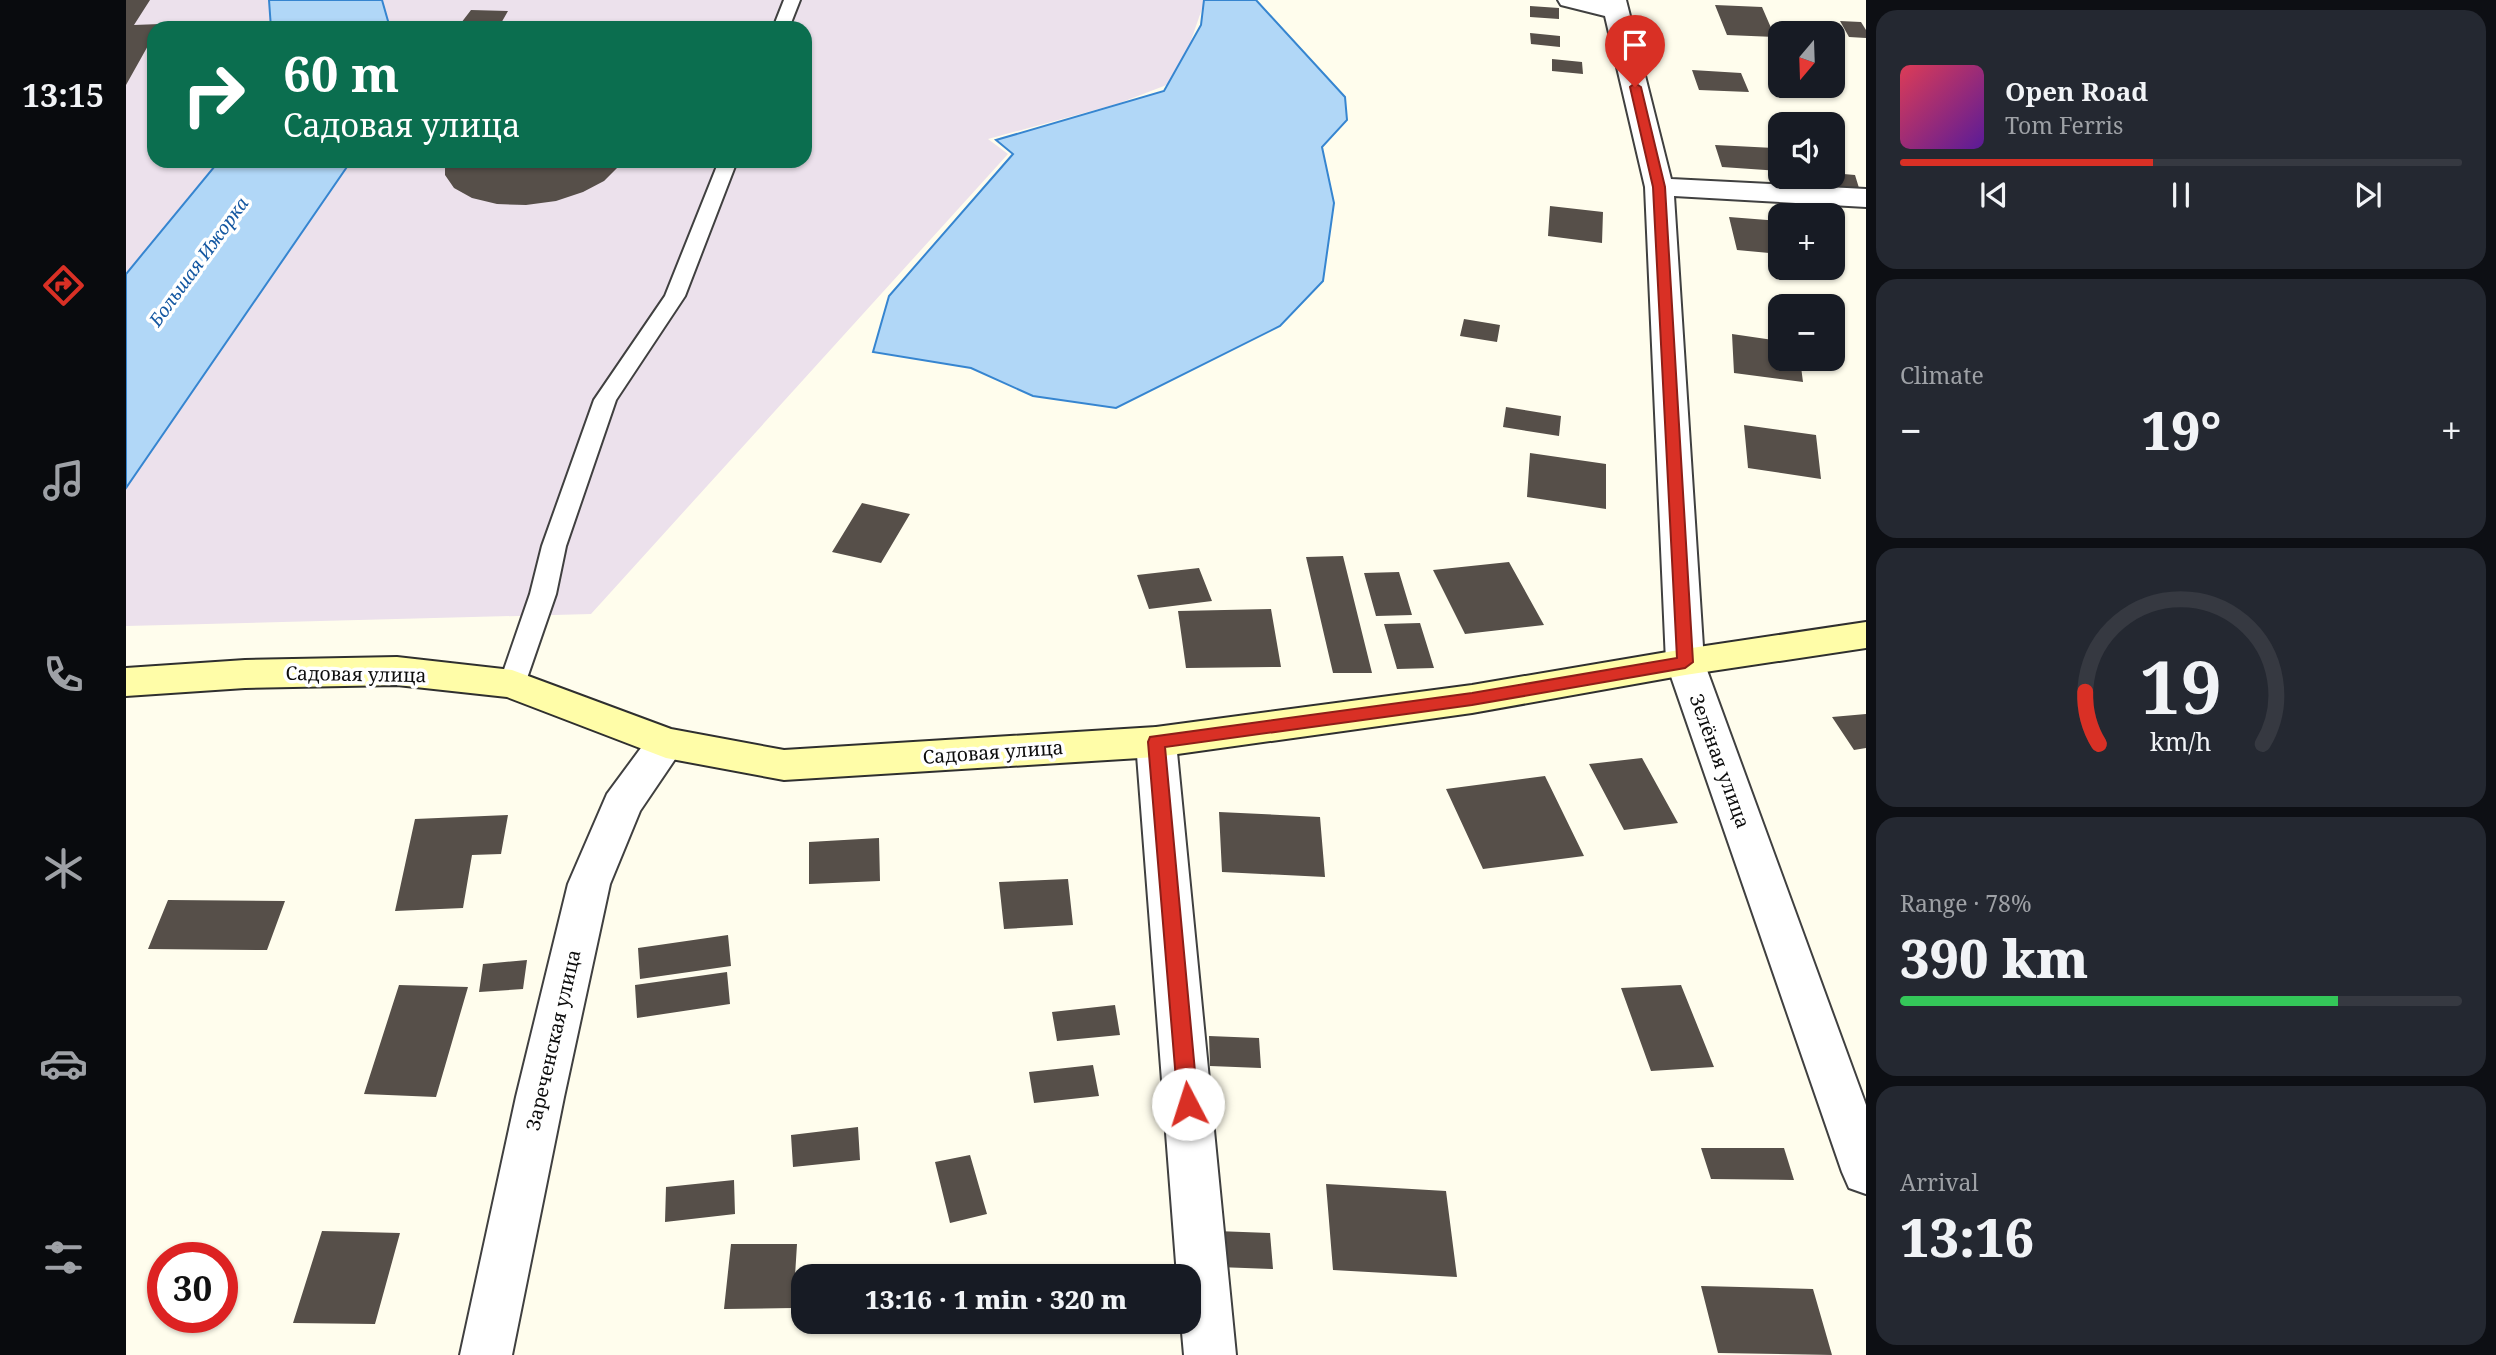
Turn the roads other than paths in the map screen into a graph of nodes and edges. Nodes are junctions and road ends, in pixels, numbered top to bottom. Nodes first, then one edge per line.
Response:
1 (792, 0) edge
2 (1570, 0) edge
3 (1616, 6) edge
4 (784, 21) edge
5 (725, 168) edge
6 (1659, 187) junction
7 (1866, 198) edge
8 (1866, 635) edge
9 (1685, 662) junction
10 (126, 682) edge
11 (512, 684) junction
12 (1156, 742) junction
13 (666, 743) junction
14 (1866, 1172) edge
15 (486, 1355) edge
16 (1210, 1355) edge

1 - 4 lane
2 - 3 street
3 - 6 street, Зелёная улица
5 - 11 lane
6 - 7 street
6 - 9 street, Зелёная улица
8 - 9 street, Садовая улица
9 - 12 street, Садовая улица
9 - 14 street, Зелёная улица
10 - 11 street, Садовая улица
11 - 13 street, Садовая улица
12 - 13 street, Садовая улица
12 - 16 street
13 - 15 street, Зареченская улица

